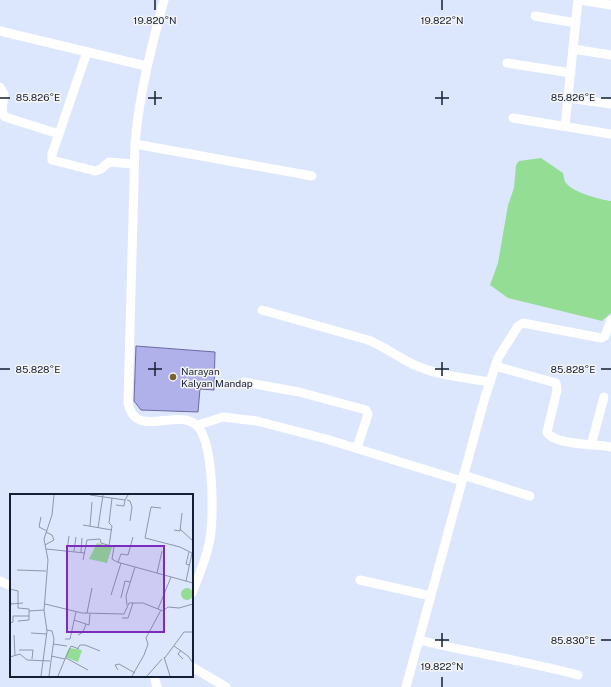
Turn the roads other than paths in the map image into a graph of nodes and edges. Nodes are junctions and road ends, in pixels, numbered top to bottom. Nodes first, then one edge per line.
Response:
1 (164, 0) edge
2 (579, 0) edge
3 (611, 5) edge
4 (535, 16) dead end
5 (576, 23) junction
6 (0, 31) edge
7 (573, 49) junction
8 (87, 52) junction
9 (611, 55) edge
10 (507, 63) dead end
11 (146, 66) junction
12 (570, 73) junction
13 (0, 87) edge
14 (568, 98) junction
15 (611, 104) edge
16 (513, 118) dead end
17 (565, 126) junction
18 (59, 134) junction
19 (611, 134) edge
20 (134, 144) junction
21 (134, 164) junction
22 (312, 176) dead end
23 (262, 310) dead end
24 (611, 320) edge
25 (495, 366) junction
26 (244, 382) dead end
27 (490, 382) junction
28 (604, 396) dead end
29 (198, 425) junction
30 (592, 445) junction
31 (611, 447) edge
32 (357, 448) junction
33 (462, 478) junction
34 (530, 496) dead end
35 (360, 580) dead end
36 (0, 581) edge
37 (10, 586) edge
38 (193, 590) edge
39 (431, 596) junction
40 (419, 640) junction
41 (193, 668) edge
42 (578, 674) dead end
43 (154, 677) edge
44 (157, 687) edge
45 (226, 687) edge
46 (406, 687) edge

1 - 11 street
2 - 3 street
2 - 5 street
4 - 5 street
5 - 7 street
6 - 8 street
7 - 9 street
7 - 12 street
8 - 11 street
8 - 18 street
10 - 12 street
11 - 20 street
12 - 14 street
13 - 18 street
14 - 15 street
14 - 17 street
16 - 17 street
17 - 19 street
18 - 21 street
20 - 21 street
20 - 22 street
21 - 29 street
23 - 27 street
24 - 25 street
25 - 27 street
25 - 30 street
26 - 32 street
27 - 33 street
28 - 30 street
29 - 32 street
29 - 38 street
30 - 31 street
32 - 33 street
33 - 34 street
33 - 39 street
35 - 39 street
36 - 37 street
39 - 40 street
40 - 42 street
40 - 46 street
41 - 45 street
43 - 44 street

